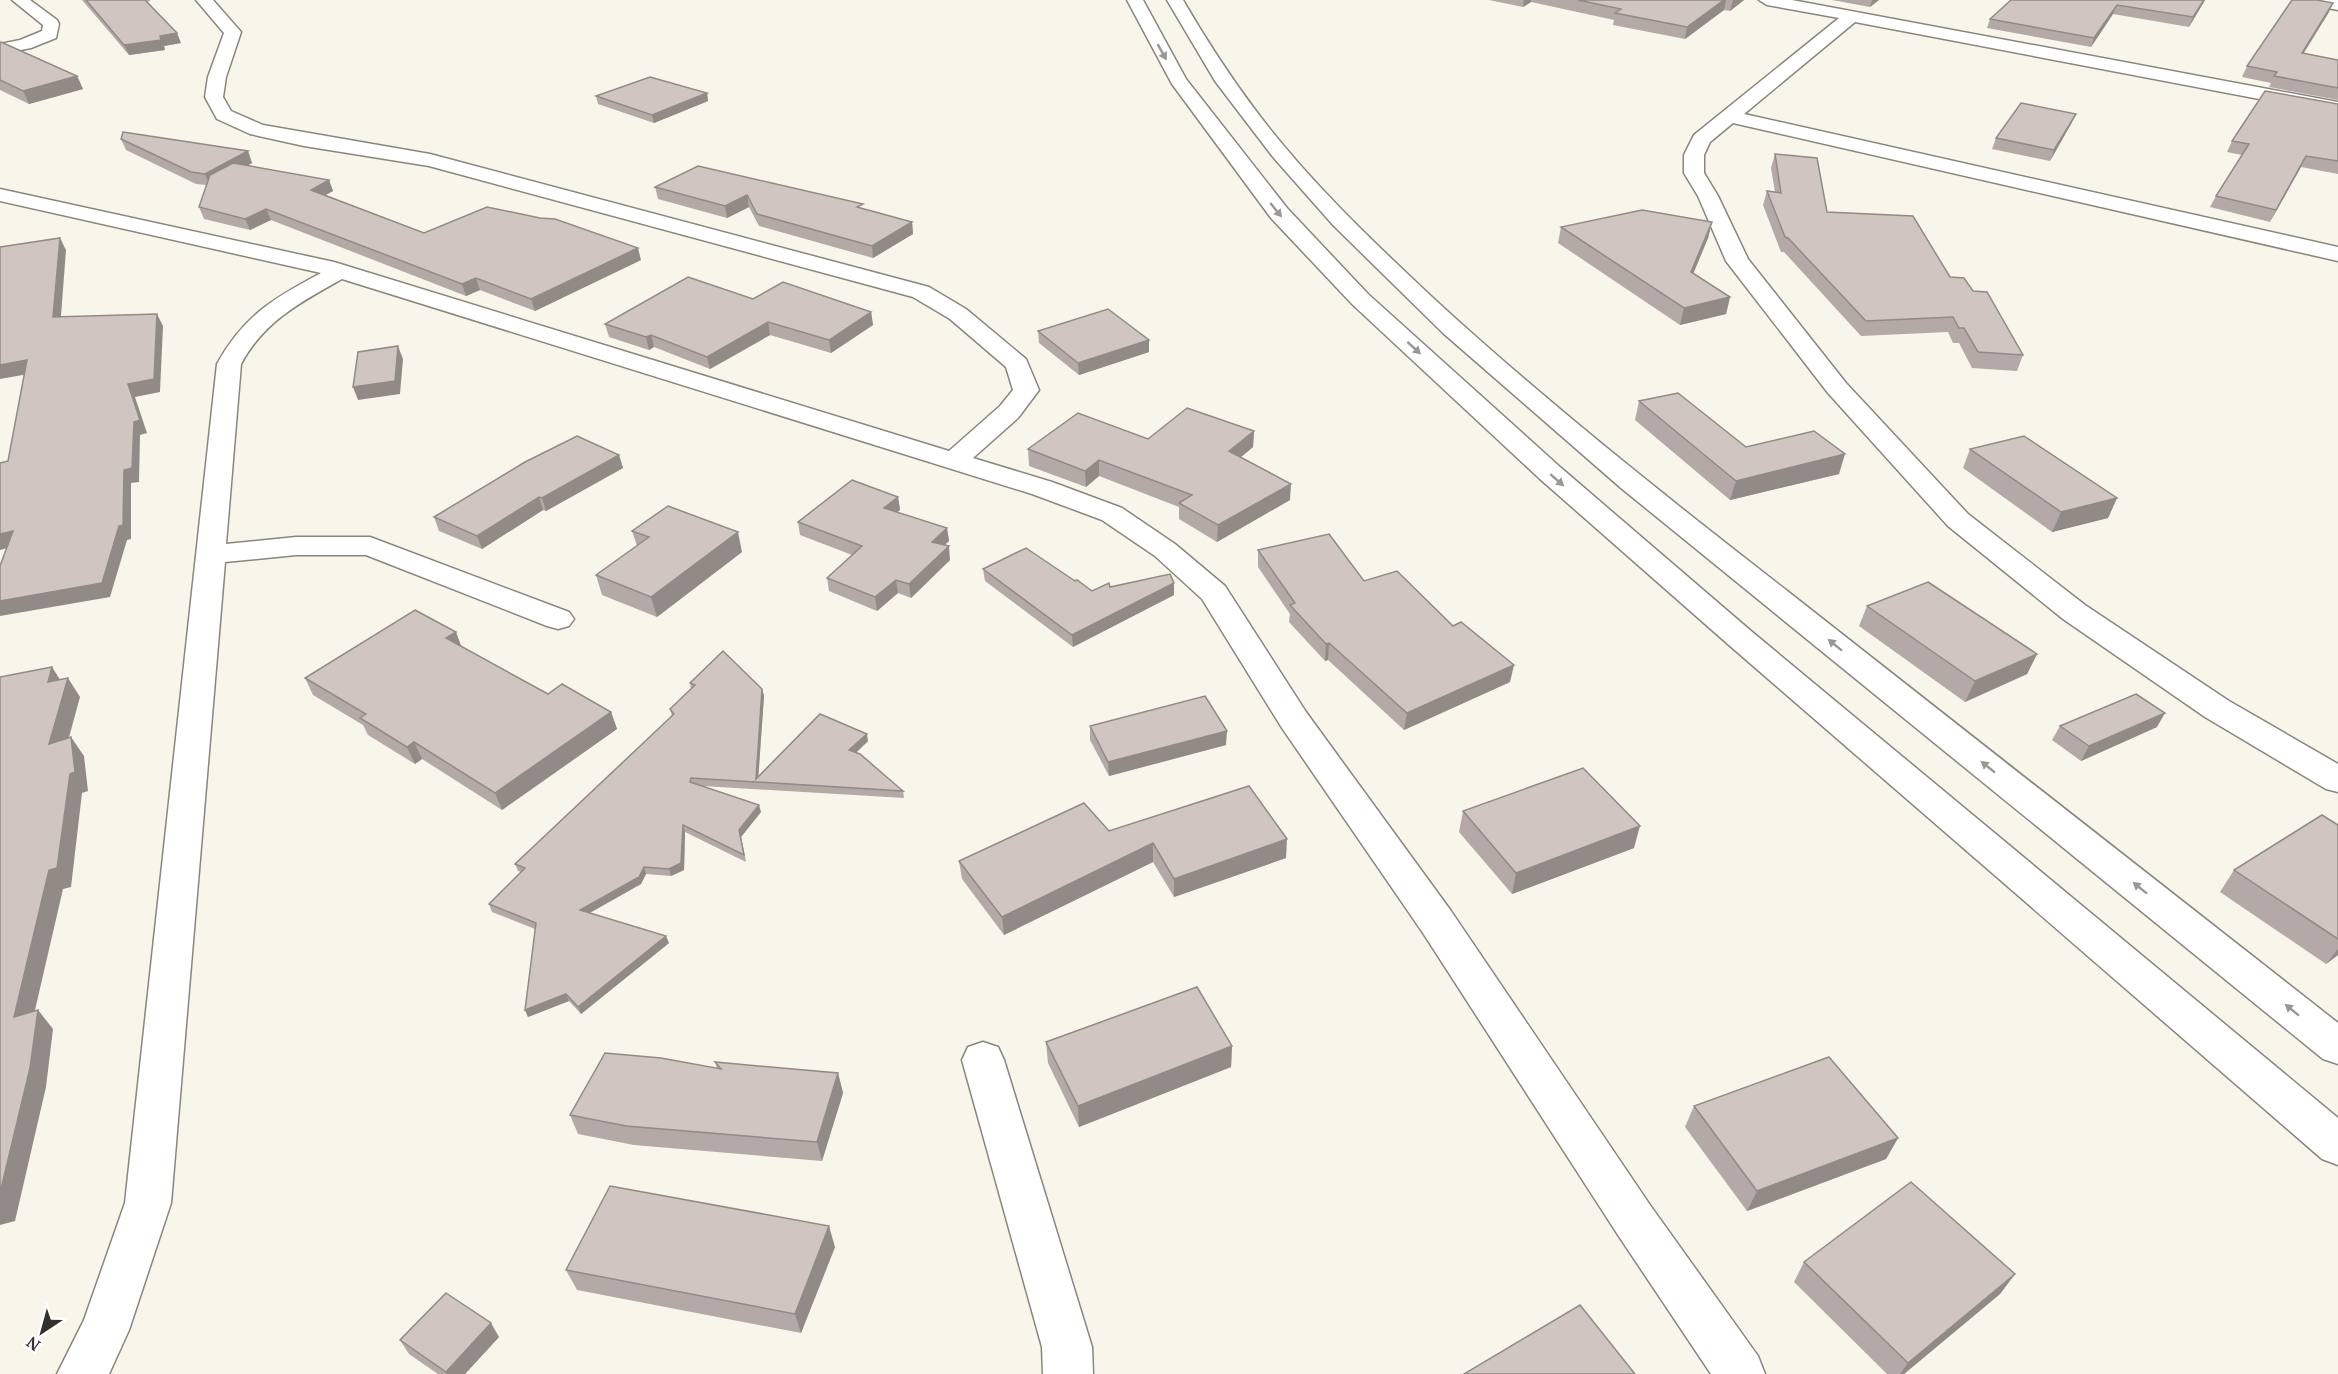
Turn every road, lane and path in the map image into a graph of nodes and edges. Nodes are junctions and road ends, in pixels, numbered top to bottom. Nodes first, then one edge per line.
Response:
1 (20, 0) edge
2 (204, 0) edge
3 (1136, 0) edge
4 (1175, 0) edge
5 (1767, 0) edge
6 (2314, 0) edge
7 (2338, 5) edge
8 (1852, 16) junction
9 (0, 49) edge
10 (2338, 108) edge
11 (1729, 116) junction
12 (0, 195) edge
13 (33, 203) junction
14 (0, 217) edge
15 (2338, 254) edge
16 (339, 272) junction
17 (954, 461) junction
18 (210, 555) junction
19 (558, 619) dead end
20 (2338, 780) edge
21 (2338, 1047) edge
22 (983, 1060) dead end
23 (2338, 1145) edge
24 (82, 1374) edge
25 (1068, 1374) edge
26 (1740, 1374) edge

1 - 9 street
2 - 17 street
3 -> 23 street
21 -> 4 street
5 - 8 street
6 - 7 street
8 - 10 street
8 - 11 street
11 - 15 street
11 - 20 street
12 - 13 street
13 - 14 street
13 - 16 street
16 - 17 street
16 - 18 street
17 - 26 street
18 - 19 street
18 - 24 street
22 - 25 street

